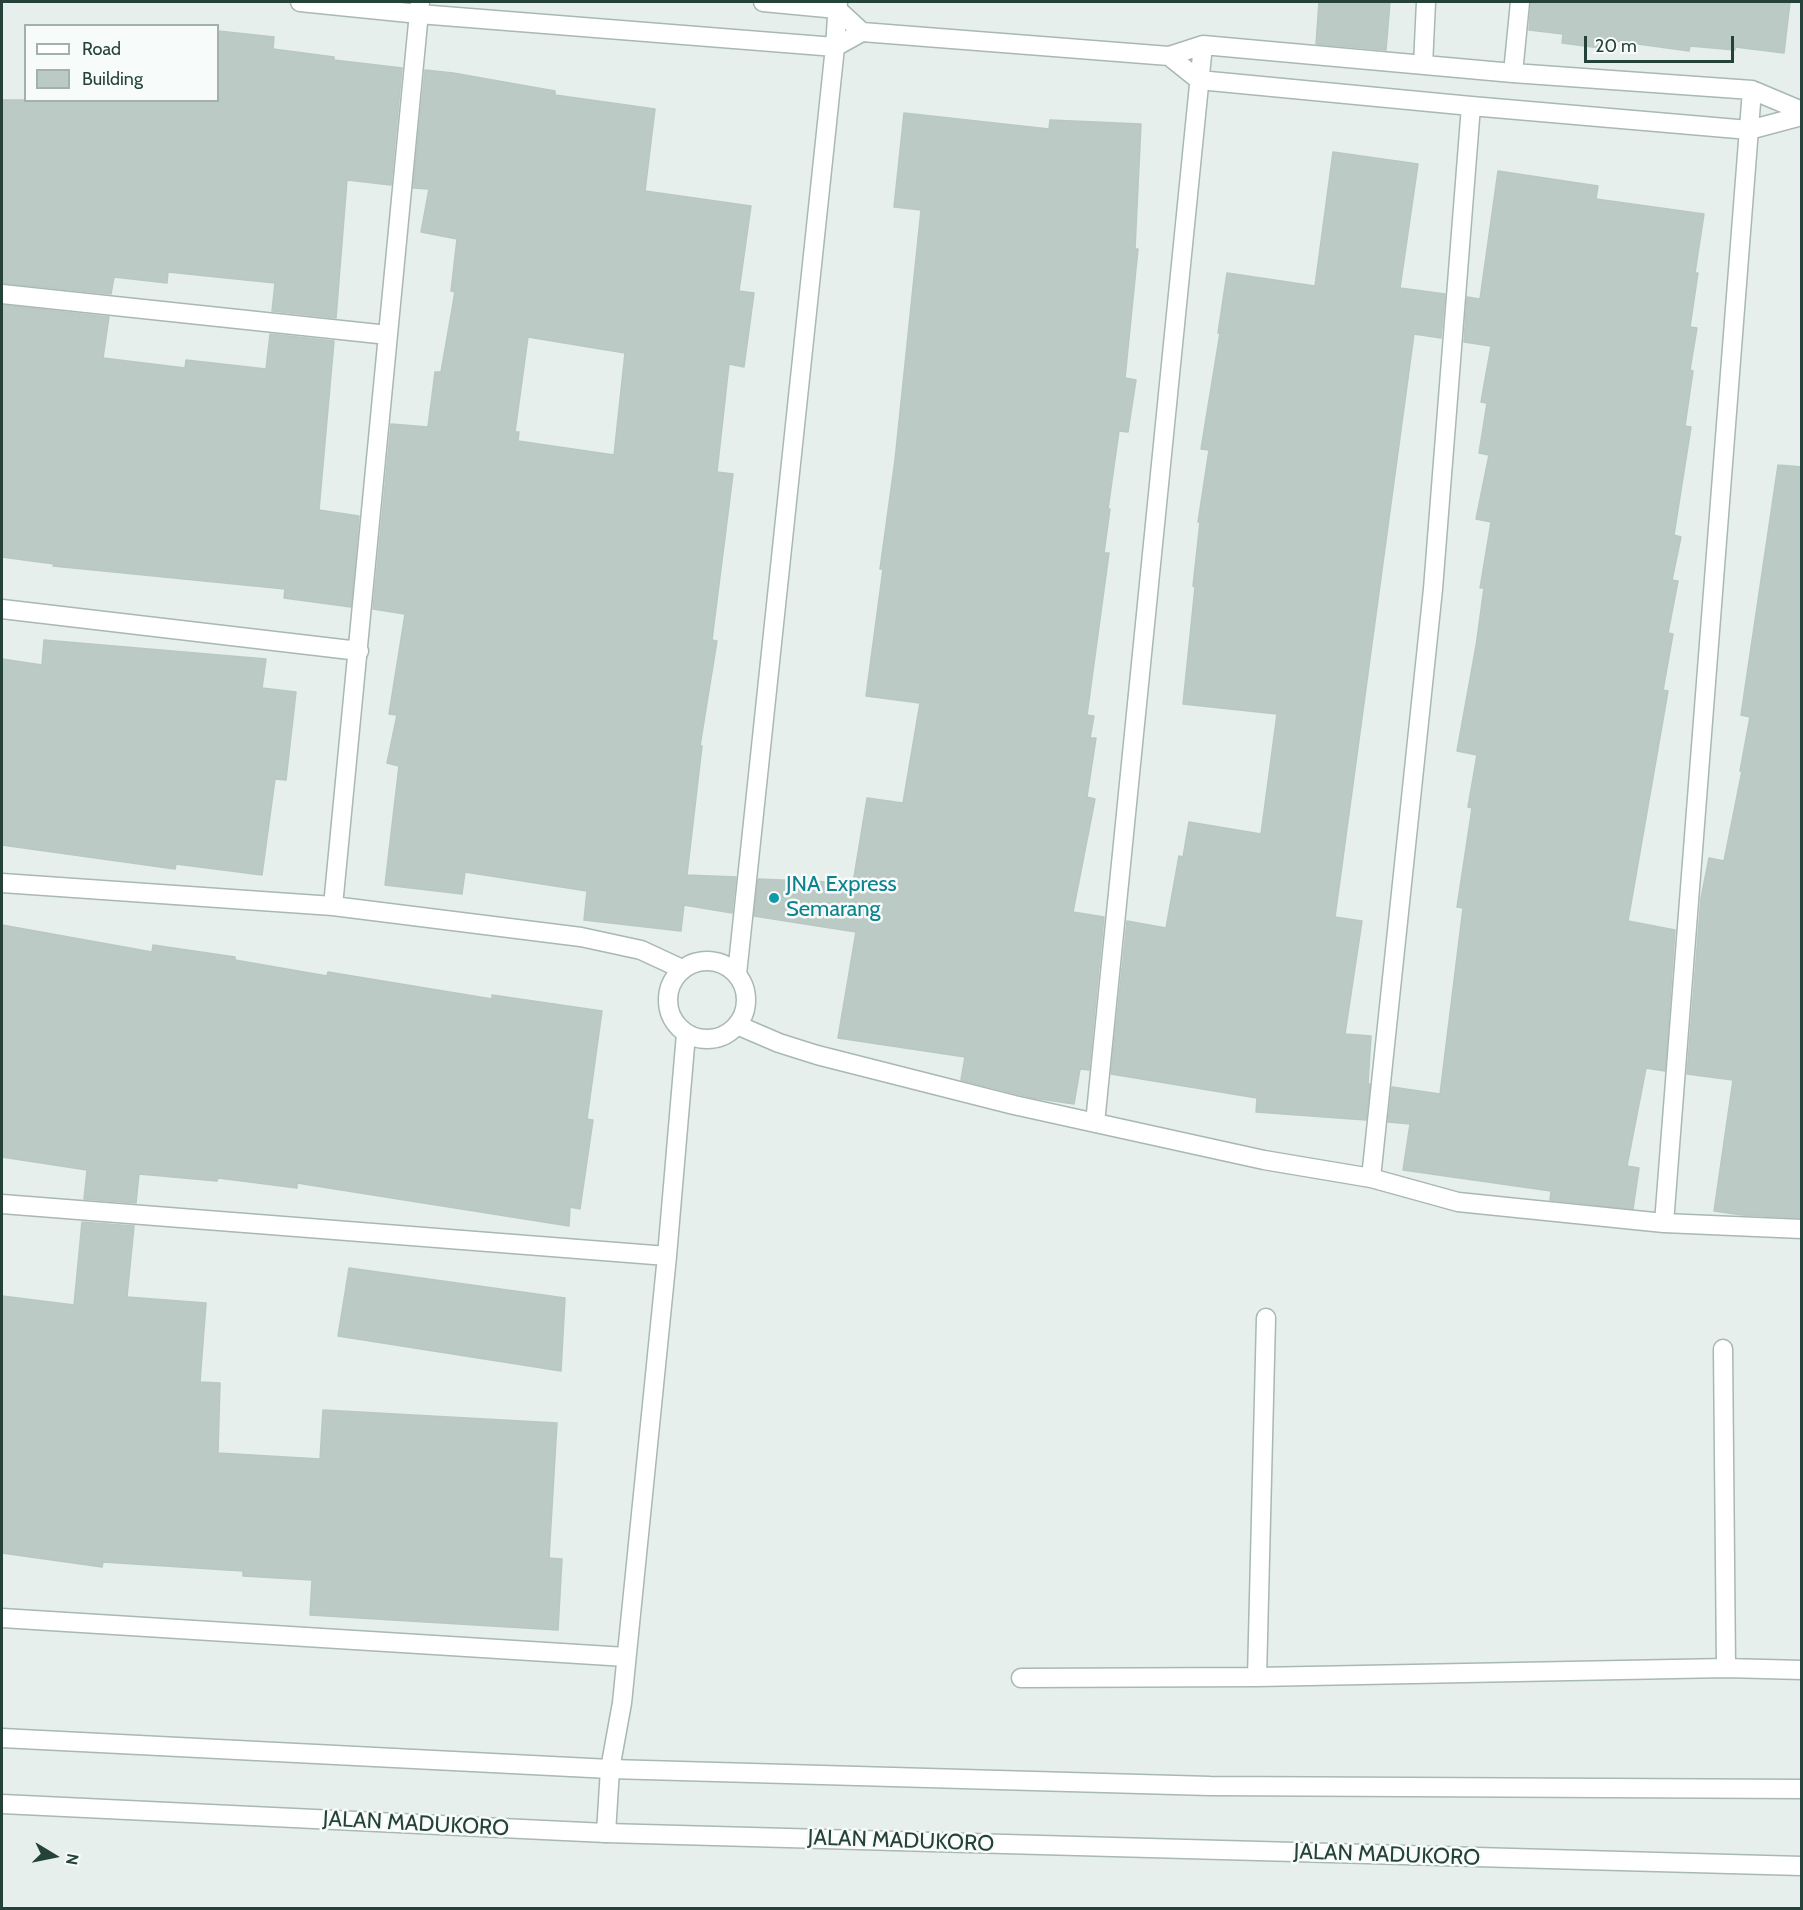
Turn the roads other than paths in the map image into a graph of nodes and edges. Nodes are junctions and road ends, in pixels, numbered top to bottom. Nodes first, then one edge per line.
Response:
1 (300, 2) edge
2 (763, 2) edge
3 (1425, 2) edge
4 (1520, 2) edge
5 (838, 5) edge
6 (419, 8) edge
7 (862, 32) junction
8 (1203, 45) junction
9 (835, 47) junction
10 (1169, 56) junction
11 (1423, 65) junction
12 (1513, 73) junction
13 (1199, 80) junction
14 (1752, 90) junction
15 (1471, 106) junction
16 (1802, 111) edge
17 (1802, 116) edge
18 (1749, 130) junction
19 (2, 294) edge
20 (388, 335) junction
21 (2, 609) edge
22 (358, 651) junction
23 (2, 883) edge
24 (333, 906) junction
25 (682, 969) junction
26 (737, 974) junction
27 (737, 1025) junction
28 (686, 1034) junction
29 (1095, 1123) junction
30 (1371, 1178) junction
31 (2, 1204) edge
32 (1664, 1223) junction
33 (1802, 1229) edge
34 (667, 1256) junction
35 (1266, 1318) dead end
36 (1723, 1349) dead end
37 (2, 1618) edge
38 (626, 1657) junction
39 (1726, 1668) junction
40 (1802, 1670) edge
41 (1257, 1677) junction
42 (1021, 1678) dead end
43 (2, 1738) edge
44 (610, 1769) junction
45 (1802, 1789) edge
46 (2, 1804) edge
47 (606, 1833) junction
48 (1802, 1866) edge

1 - 6 street
2 - 5 street
3 - 11 street
4 - 12 street
5 - 7 street
5 - 9 street
6 - 9 street
6 - 20 street
7 - 9 street
7 - 10 street
8 - 10 street
8 - 11 street
8 - 13 street
9 - 26 street
10 - 13 street
11 - 12 street
12 - 14 street
13 - 15 street
13 - 29 street
14 - 16 street
14 - 18 street
15 - 18 street
15 - 30 street
17 - 18 street
18 - 32 street
19 - 20 street
20 - 22 street
21 - 22 street
22 - 24 street
23 - 24 street
24 - 25 street
25 - 26 street
25 - 28 street
26 - 27 street
27 - 28 street
27 - 29 street
28 - 34 street
29 - 30 street
30 - 32 street
31 - 34 street
32 - 33 street
34 - 38 street
35 - 41 street
36 - 39 street
37 - 38 street
38 - 44 street
39 - 40 street
39 - 41 street
41 - 42 street
43 - 44 street
44 - 45 street
44 - 47 street
46 - 47 street, JALAN MADUKORO
47 - 48 street, JALAN MADUKORO

